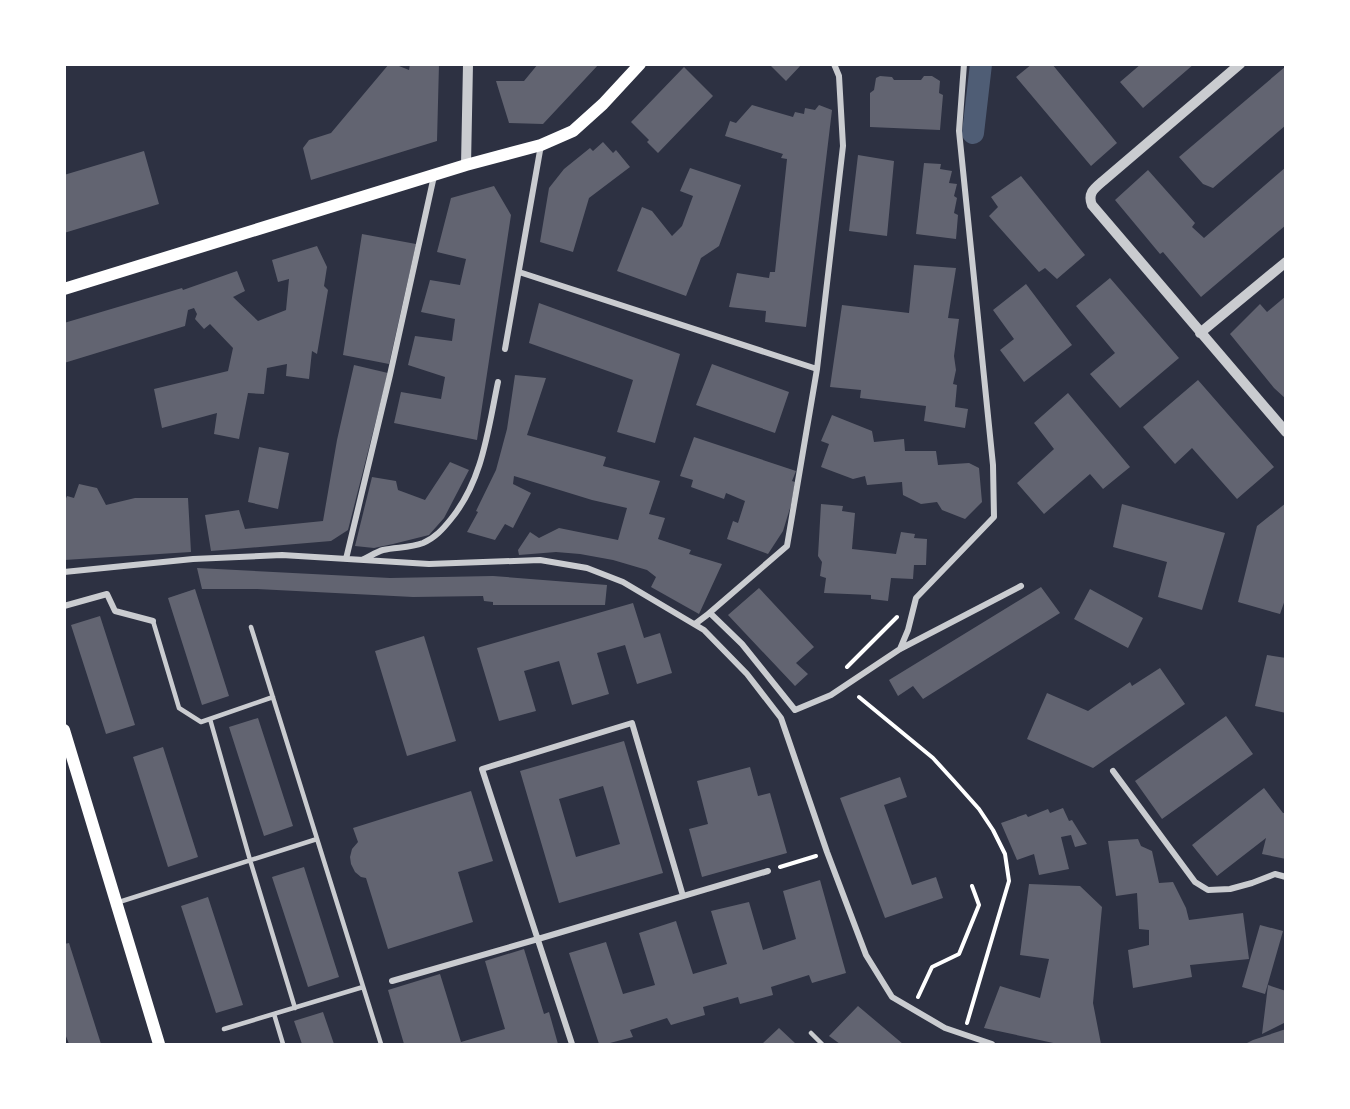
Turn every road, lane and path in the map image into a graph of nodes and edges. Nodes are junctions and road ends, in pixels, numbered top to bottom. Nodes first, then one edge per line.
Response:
1 (468, 64) edge
2 (640, 64) edge
3 (834, 64) edge
4 (964, 64) edge
5 (1240, 64) edge
6 (542, 145) junction
7 (466, 165) junction
8 (434, 175) junction
9 (1286, 262) edge
10 (519, 272) junction
11 (107, 275) junction
12 (64, 284) edge
13 (64, 289) edge
14 (1200, 333) junction
15 (505, 349) dead end
16 (817, 369) junction
17 (498, 382) dead end
18 (1286, 432) edge
19 (346, 559) junction
20 (362, 560) junction
21 (64, 573) edge
22 (1022, 586) dead end
23 (916, 598) junction
24 (64, 606) edge
25 (710, 612) junction
26 (153, 621) joint
27 (695, 624) junction
28 (251, 627) dead end
29 (900, 649) junction
30 (844, 669) dead end
31 (273, 697) junction
32 (859, 698) dead end
33 (210, 719) junction
34 (64, 730) edge
35 (1113, 771) dead end
36 (317, 839) junction
37 (814, 856) dead end
38 (250, 860) junction
39 (768, 871) joint
40 (1286, 877) edge
41 (972, 886) dead end
42 (684, 896) junction
43 (116, 903) junction
44 (538, 939) junction
45 (392, 981) dead end
46 (363, 987) junction
47 (295, 1008) junction
48 (912, 1009) junction
49 (274, 1014) junction
50 (225, 1029) dead end
51 (811, 1033) dead end
52 (964, 1035) junction
53 (159, 1044) edge
54 (283, 1044) edge
55 (381, 1044) edge
56 (572, 1044) edge
57 (822, 1044) edge
58 (992, 1044) edge

1 - 7 street
2 - 6 main road
3 - 16 street
4 - 23 street
5 - 14 street
6 - 7 main road
6 - 10 street
7 - 8 main road
8 - 11 main road
8 - 19 street
9 - 14 street
10 - 15 street
10 - 16 street
11 - 12 main road
11 - 13 main road
14 - 18 street
16 - 25 street
17 - 20 street
19 - 20 street
19 - 21 street
20 - 27 street
22 - 29 street
23 - 29 street
23 - 30 path
24 - 26 street
25 - 27 street
25 - 29 street
26 - 33 lane
27 - 48 street
28 - 31 lane
31 - 33 lane
31 - 36 lane
32 - 52 path
33 - 38 lane
34 - 43 main road
35 - 40 street
36 - 38 lane
36 - 46 lane
37 - 39 path
38 - 43 lane
38 - 47 lane
39 - 42 street
41 - 48 path
42 - 44 street
42 - 44 street
43 - 53 main road
44 - 45 street
44 - 56 street
46 - 47 lane
46 - 55 lane
47 - 49 lane
48 - 52 street
49 - 50 lane
49 - 54 lane
51 - 57 lane
52 - 58 street

